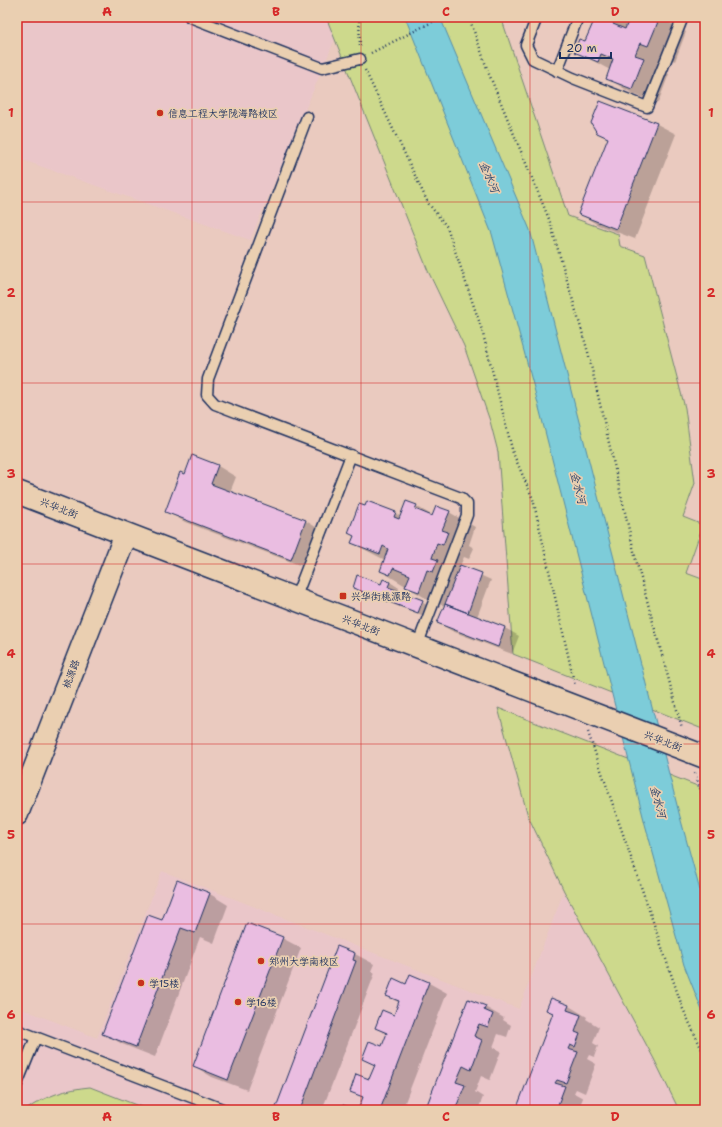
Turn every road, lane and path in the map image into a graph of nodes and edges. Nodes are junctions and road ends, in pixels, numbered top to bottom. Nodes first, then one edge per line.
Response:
1 (190, 17) edge
2 (359, 17) edge
3 (442, 17) edge
4 (469, 17) edge
5 (537, 17) edge
6 (578, 17) edge
7 (682, 17) edge
8 (360, 59) junction
9 (557, 70) junction
10 (307, 116) dead end
11 (351, 455) junction
12 (17, 492) edge
13 (126, 534) junction
14 (295, 599) junction
15 (417, 646) junction
16 (587, 712) junction
17 (690, 752) edge
18 (705, 804) edge
19 (17, 814) edge
20 (17, 1030) edge
21 (36, 1037) junction
22 (705, 1056) edge
23 (17, 1084) edge
24 (226, 1110) edge

1 - 8 lane
2 - 8 path
3 - 8 path
4 - 17 path
5 - 9 lane
6 - 9 lane
7 - 9 lane
8 - 16 path
10 - 11 lane
11 - 14 lane
11 - 15 lane
12 - 13 street, 兴华北街
13 - 14 street, 兴华北街
13 - 19 street, 桃源路
14 - 15 street, 兴华北街
15 - 16 street, 兴华北街
16 - 17 street, 兴华北街
16 - 22 path
17 - 18 path
20 - 21 lane
21 - 23 lane
21 - 24 lane

